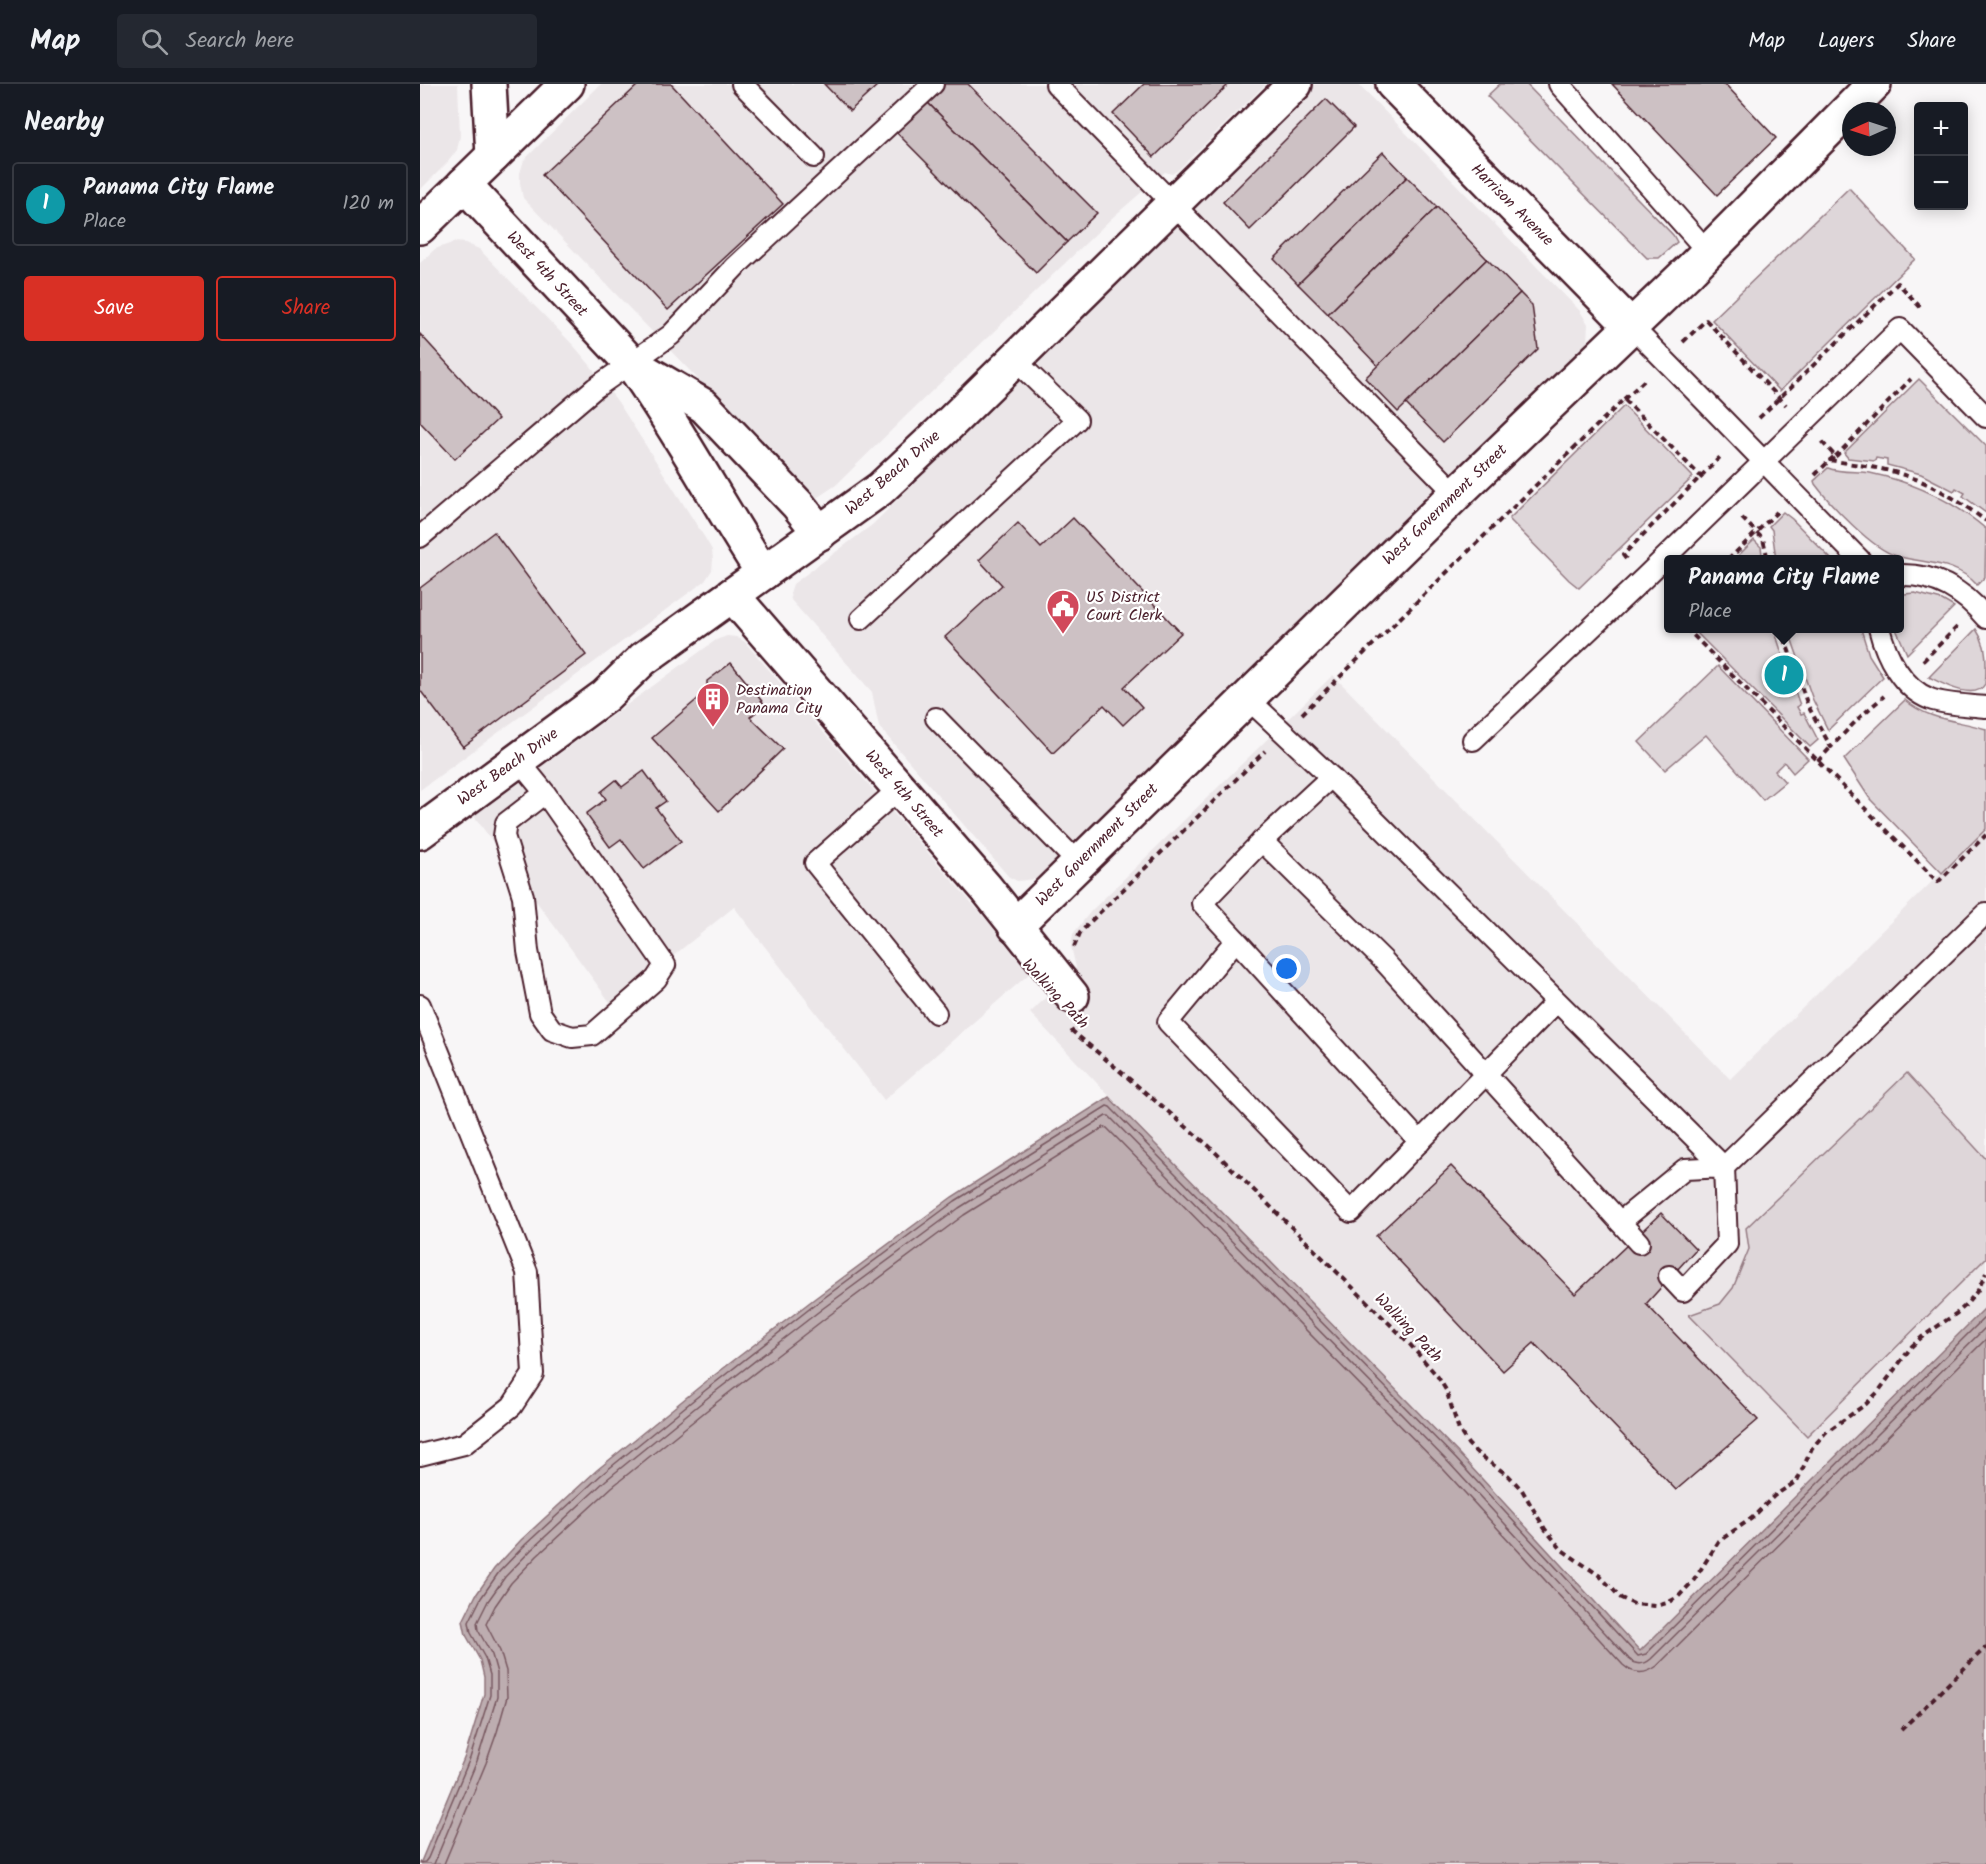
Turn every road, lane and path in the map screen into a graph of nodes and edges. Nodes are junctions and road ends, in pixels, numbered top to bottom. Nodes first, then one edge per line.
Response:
1 (489, 84) edge
2 (567, 84) edge
3 (742, 84) edge
4 (933, 84) edge
5 (1056, 84) edge
6 (1295, 84) edge
7 (1393, 84) edge
8 (1559, 84) edge
9 (1874, 84) edge
10 (493, 156) junction
11 (814, 157) dead end
12 (464, 184) junction
13 (1173, 203) junction
14 (420, 227) edge
15 (1708, 252) junction
16 (1631, 326) junction
17 (1014, 359) junction
18 (1664, 359) junction
19 (1931, 360) junction
20 (631, 363) junction
21 (1624, 399) junction
22 (1986, 417) edge
23 (1803, 423) junction
24 (1830, 460) junction
25 (1762, 462) junction
26 (1456, 494) junction
27 (1724, 500) junction
28 (1986, 521) edge
29 (820, 533) junction
30 (420, 537) edge
31 (1666, 555) edge
32 (1766, 555) edge
33 (1855, 555) edge
34 (1664, 557) edge
35 (763, 573) junction
36 (1904, 575) edge
37 (732, 595) junction
38 (1986, 618) edge
39 (861, 619) dead end
40 (1691, 633) edge
41 (1881, 633) edge
42 (1247, 698) junction
43 (1986, 707) edge
44 (936, 718) dead end
45 (1284, 732) junction
46 (1473, 740) dead end
47 (1831, 747) dead end
48 (518, 760) junction
49 (1818, 760) junction
50 (1331, 777) junction
51 (900, 788) junction
52 (544, 793) junction
53 (420, 832) edge
54 (1986, 835) edge
55 (1262, 841) junction
56 (1079, 864) junction
57 (1986, 913) edge
58 (1015, 926) junction
59 (1236, 940) junction
60 (1062, 984) joint
61 (1556, 1002) junction
62 (420, 1005) edge
63 (936, 1013) dead end
64 (1069, 1028) dead end
65 (1486, 1074) junction
66 (1420, 1142) junction
67 (1724, 1167) junction
68 (1620, 1221) junction
69 (1639, 1243) dead end
70 (1986, 1274) edge
71 (1669, 1276) dead end
72 (420, 1455) edge
73 (1986, 1647) edge
74 (1901, 1731) dead end

1 - 10 street
2 - 10 street
3 - 11 lane
4 - 20 lane
5 - 13 lane
6 - 13 street, West Beach Drive
7 - 16 street, Harrison Avenue
8 - 15 lane
9 - 15 street, West Government Street
10 - 12 street
12 - 14 street
12 - 20 street, West 4th Street
13 - 17 street, West Beach Drive
13 - 26 lane
15 - 16 street, West Government Street
16 - 18 lane
16 - 26 street, West Government Street
17 - 29 street, West Beach Drive
17 - 39 lane
18 - 21 path
18 - 23 path
18 - 25 lane
19 - 22 lane
19 - 23 lane
19 - 24 path
20 - 29 street, West 4th Street
20 - 30 lane
20 - 35 street, West 4th Street
21 - 27 path
21 - 45 path
23 - 24 path
23 - 25 lane
24 - 28 path
25 - 27 lane
25 - 33 lane
26 - 42 street, West Government Street
27 - 31 lane
27 - 32 path
29 - 35 street, West Beach Drive
34 - 46 lane
35 - 37 street, West Beach Drive
36 - 38 lane
37 - 48 street, West Beach Drive
37 - 51 street, West 4th Street
40 - 49 path
41 - 43 lane
42 - 45 lane
42 - 56 street, West Government Street
44 - 56 lane
45 - 50 lane
45 - 60 path
47 - 49 path
48 - 52 lane
48 - 53 street, West Beach Drive
49 - 54 path
50 - 55 lane
50 - 61 lane
51 - 58 street, West 4th Street
51 - 63 lane
52 - 52 lane
55 - 59 lane
55 - 65 lane
56 - 58 street, West Government Street
57 - 67 lane
58 - 60 street, West 4th Street
59 - 66 lane
59 - 66 lane
61 - 65 lane
61 - 67 lane
62 - 72 lane
64 - 70 path, Walking Path
65 - 66 lane
65 - 68 lane
67 - 68 lane
67 - 71 lane
68 - 69 lane
73 - 74 path

